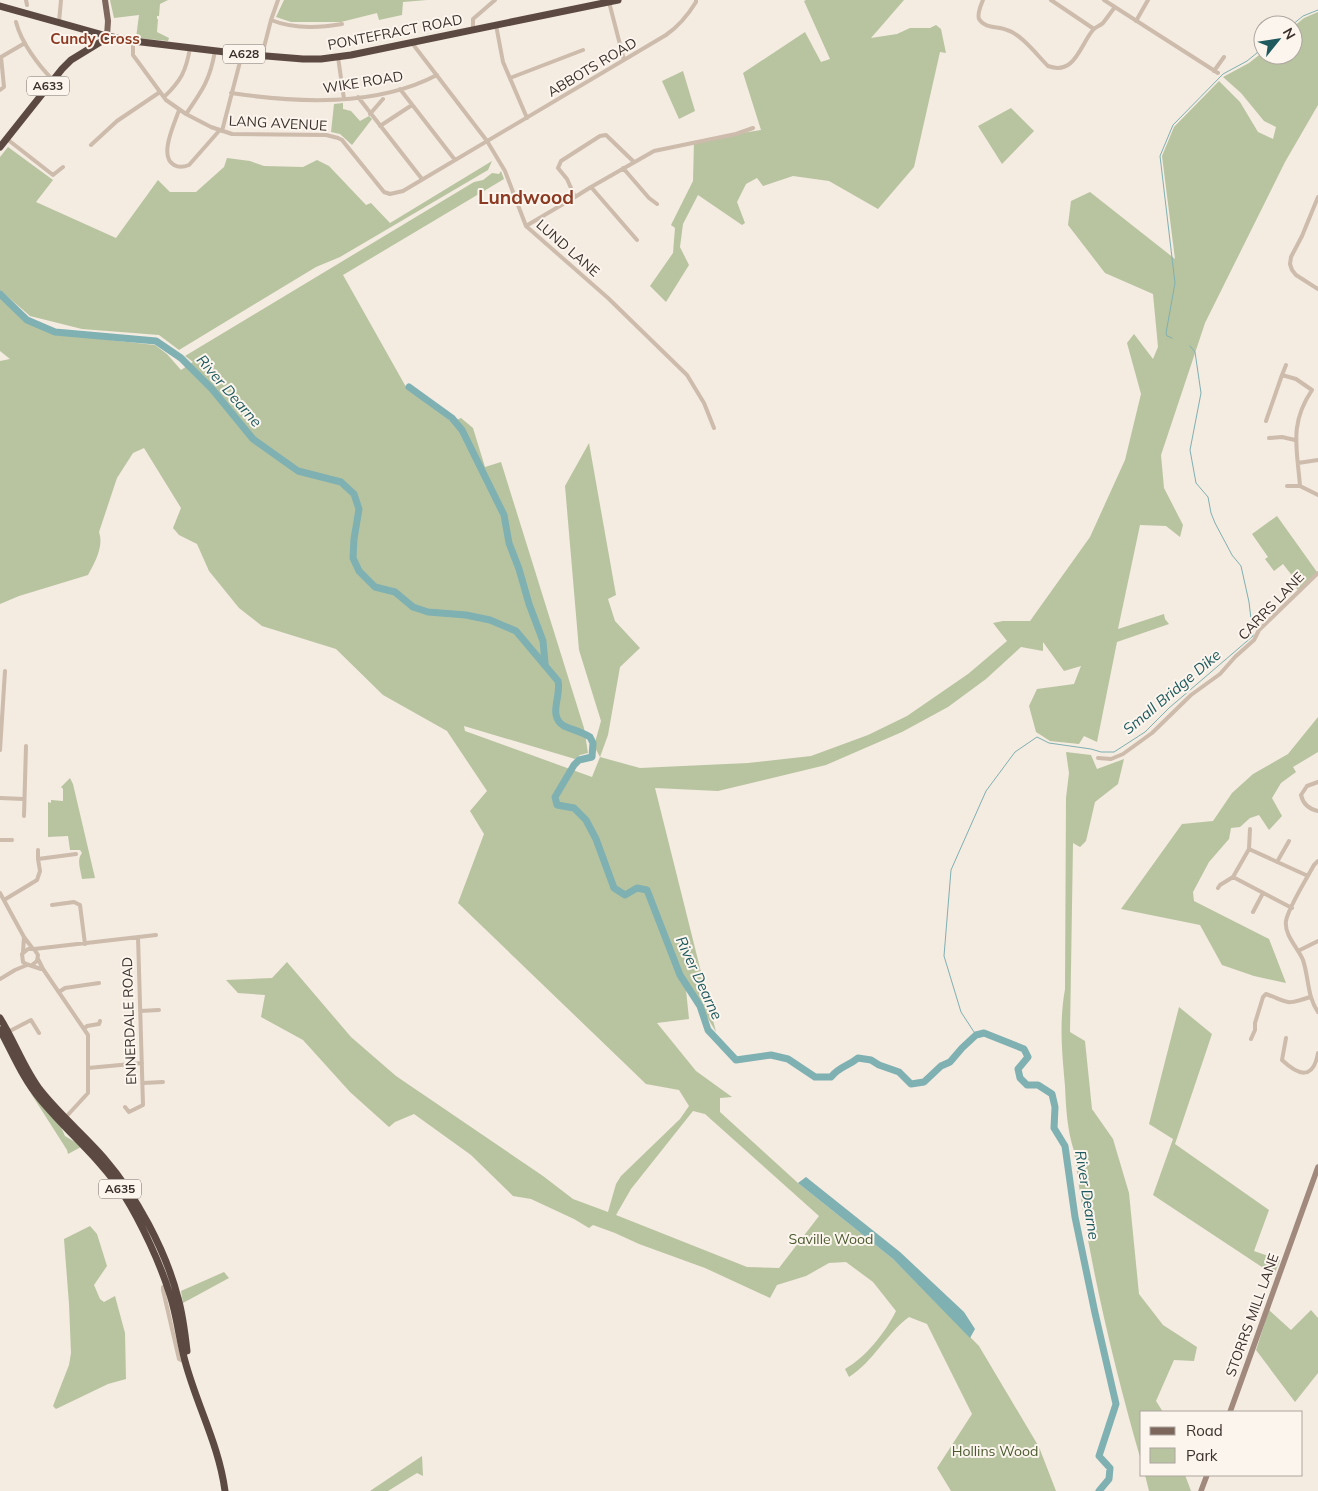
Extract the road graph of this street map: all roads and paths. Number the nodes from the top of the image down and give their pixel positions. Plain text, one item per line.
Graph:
1 (26, 0) edge
2 (60, 0) edge
3 (105, 0) edge
4 (278, 0) edge
5 (495, 0) edge
6 (618, 0) edge
7 (696, 0) edge
8 (983, 0) edge
9 (1051, 0) edge
10 (1104, 0) edge
11 (1148, 0) edge
12 (608, 1) edge
13 (27, 5) dead end
14 (0, 6) edge
15 (1115, 7) junction
16 (271, 20) junction
17 (1136, 21) junction
18 (16, 22) dead end
19 (59, 22) junction
20 (342, 24) dead end
21 (496, 25) junction
22 (1094, 29) junction
23 (473, 30) junction
24 (107, 36) junction
25 (133, 41) junction
26 (25, 43) junction
27 (412, 43) junction
28 (190, 48) junction
29 (583, 50) dead end
30 (215, 51) junction
31 (262, 56) junction
32 (0, 57) edge
33 (338, 57) junction
34 (1224, 57) dead end
35 (241, 58) dead end
36 (624, 60) junction
37 (437, 75) junction
38 (510, 78) junction
39 (11, 79) dead end
40 (4, 80) junction
41 (53, 80) junction
42 (400, 89) junction
43 (0, 90) edge
44 (160, 92) junction
45 (231, 93) junction
46 (164, 97) junction
47 (358, 97) junction
48 (344, 99) junction
49 (383, 99) dead end
50 (412, 105) junction
51 (179, 110) junction
52 (186, 114) junction
53 (370, 114) junction
54 (527, 118) junction
55 (380, 126) junction
56 (753, 128) dead end
57 (220, 131) junction
58 (7, 139) junction
59 (487, 141) junction
60 (91, 145) dead end
61 (0, 147) edge
62 (455, 160) junction
63 (634, 162) junction
64 (63, 167) dead end
65 (623, 168) junction
66 (422, 179) junction
67 (590, 187) junction
68 (575, 198) junction
69 (1318, 198) edge
70 (657, 204) dead end
71 (526, 226) junction
72 (637, 240) dead end
73 (1318, 289) edge
74 (1286, 364) dead end
75 (1282, 375) junction
76 (1266, 421) dead end
77 (714, 428) dead end
78 (1269, 438) dead end
79 (1295, 440) junction
80 (1318, 460) edge
81 (1298, 463) junction
82 (1287, 486) dead end
83 (1300, 486) junction
84 (1318, 496) edge
85 (1318, 573) edge
86 (5, 671) dead end
87 (26, 746) dead end
88 (0, 750) edge
89 (1098, 758) dead end
90 (1318, 782) edge
91 (0, 798) edge
92 (24, 799) junction
93 (1318, 811) edge
94 (24, 816) dead end
95 (1250, 829) dead end
96 (0, 840) edge
97 (12, 840) dead end
98 (1289, 841) dead end
99 (38, 850) dead end
100 (1249, 850) junction
101 (76, 854) dead end
102 (38, 859) junction
103 (1318, 861) edge
104 (1277, 862) junction
105 (1308, 876) junction
106 (1233, 877) junction
107 (1218, 888) dead end
108 (0, 892) edge
109 (1263, 892) junction
110 (4, 900) junction
111 (55, 906) dead end
112 (1292, 908) junction
113 (1253, 912) dead end
114 (156, 935) dead end
115 (138, 937) junction
116 (24, 938) junction
117 (1318, 941) edge
118 (85, 944) junction
119 (46, 948) junction
120 (33, 949) junction
121 (1298, 951) junction
122 (22, 954) junction
123 (38, 959) junction
124 (30, 965) junction
125 (42, 969) junction
126 (15, 970) junction
127 (0, 979) edge
128 (99, 983) dead end
129 (59, 992) junction
130 (1310, 997) junction
131 (159, 1010) dead end
132 (140, 1011) junction
133 (1318, 1012) edge
134 (0, 1018) edge
135 (100, 1021) dead end
136 (84, 1029) junction
137 (0, 1030) edge
138 (8, 1032) junction
139 (38, 1033) dead end
140 (1286, 1038) dead end
141 (1251, 1039) dead end
142 (13, 1050) junction
143 (1318, 1053) edge
144 (142, 1063) junction
145 (88, 1068) junction
146 (163, 1082) dead end
147 (143, 1083) junction
148 (125, 1106) dead end
149 (61, 1116) junction
150 (1318, 1166) edge
151 (127, 1194) junction
152 (168, 1267) junction
153 (167, 1285) junction
154 (190, 1376) junction
155 (1230, 1411) edge
156 (1207, 1476) edge
157 (225, 1491) edge
158 (1201, 1491) edge

1 - 13 street
2 - 19 street
3 - 24 main road
4 - 16 street
5 - 23 street
6 - 12 highway, PONTEFRACT ROAD / A628
7 - 36 street, ABBOTS ROAD
8 - 22 street
9 - 22 street
10 - 15 street
11 - 17 street
12 - 21 highway, PONTEFRACT ROAD / A628
12 - 36 street
14 - 19 highway, PONTEFRACT ROAD / A628
15 - 17 street
15 - 22 street
16 - 20 street
16 - 31 street
17 - 34 street
18 - 26 street
19 - 24 highway, PONTEFRACT ROAD / A628
21 - 23 highway, PONTEFRACT ROAD / A628
21 - 38 street
23 - 27 highway, PONTEFRACT ROAD / A628
24 - 25 highway, PONTEFRACT ROAD / A628
24 - 41 highway, A633
25 - 28 highway, PONTEFRACT ROAD / A628
25 - 44 street, LANG AVENUE
26 - 32 street
26 - 41 street
27 - 33 highway, PONTEFRACT ROAD / A628
27 - 37 street, LUND LANE
28 - 30 highway, PONTEFRACT ROAD / A628
28 - 46 street
29 - 38 street
30 - 31 highway, PONTEFRACT ROAD / A628
30 - 52 street
31 - 33 highway, PONTEFRACT ROAD / A628
32 - 40 street
33 - 48 street
35 - 45 street
36 - 54 street, ABBOTS ROAD
37 - 42 street, WIKE ROAD
37 - 59 street, LUND LANE
38 - 54 street
39 - 40 street
40 - 43 street
41 - 58 highway, A633
42 - 47 street, WIKE ROAD
42 - 50 street
44 - 46 street, LANG AVENUE
44 - 60 street
45 - 48 street, WIKE ROAD
45 - 57 street
46 - 51 street, LANG AVENUE
47 - 48 street, WIKE ROAD
47 - 53 street
49 - 53 street
50 - 55 street
50 - 62 street
51 - 52 street, LANG AVENUE
51 - 57 street
52 - 57 street, LANG AVENUE
53 - 55 street
54 - 59 street, ABBOTS ROAD
55 - 66 street
56 - 63 street
57 - 66 street, LANG AVENUE
58 - 61 highway, A633
58 - 64 street
59 - 62 street, LANG AVENUE
59 - 71 street, LUND LANE
62 - 66 street, LANG AVENUE
63 - 65 street
63 - 68 street
65 - 67 street
65 - 70 street
67 - 68 street
67 - 72 street
68 - 71 street
69 - 73 street
71 - 77 street, LUND LANE
74 - 75 street
75 - 76 street
75 - 79 street
78 - 79 street
79 - 81 street
80 - 81 street
81 - 83 street
82 - 83 street
83 - 84 street
85 - 89 street, CARRS LANE
86 - 88 street
87 - 92 street
90 - 93 street
91 - 92 street
92 - 94 street
95 - 100 street
96 - 97 street
98 - 104 street
99 - 102 street
100 - 104 street
100 - 106 street
101 - 102 street
102 - 110 street
103 - 105 street
104 - 105 street
105 - 112 street
106 - 107 street
106 - 109 street
108 - 110 street
109 - 112 street
109 - 113 street
110 - 116 street
111 - 118 street
112 - 121 street
114 - 115 street
115 - 118 street
115 - 132 street, ENNERDALE ROAD
116 - 120 street
116 - 122 street
117 - 121 street
118 - 119 street
119 - 120 street
119 - 123 street
120 - 122 street
120 - 123 street
121 - 130 street
122 - 124 street
122 - 126 street
123 - 124 street
123 - 125 street
124 - 125 street
124 - 126 street
125 - 129 street
126 - 127 street
128 - 129 street
129 - 136 street
130 - 133 street
130 - 141 street
131 - 132 street
132 - 144 street, ENNERDALE ROAD
134 - 138 highway, A635
135 - 136 street
136 - 145 street
137 - 142 highway, A635
138 - 139 street
138 - 142 highway, A635
140 - 143 street
142 - 149 highway, A635
144 - 145 street
144 - 147 street, ENNERDALE ROAD
145 - 149 street
146 - 147 street
147 - 148 street, ENNERDALE ROAD
149 - 151 highway, A635
150 - 155 street, STORRS MILL LANE
151 - 152 highway, A635
151 - 153 highway, A635
152 - 153 highway
152 - 154 highway, A635
153 - 154 highway, A635
154 - 157 highway, A635
156 - 158 street

